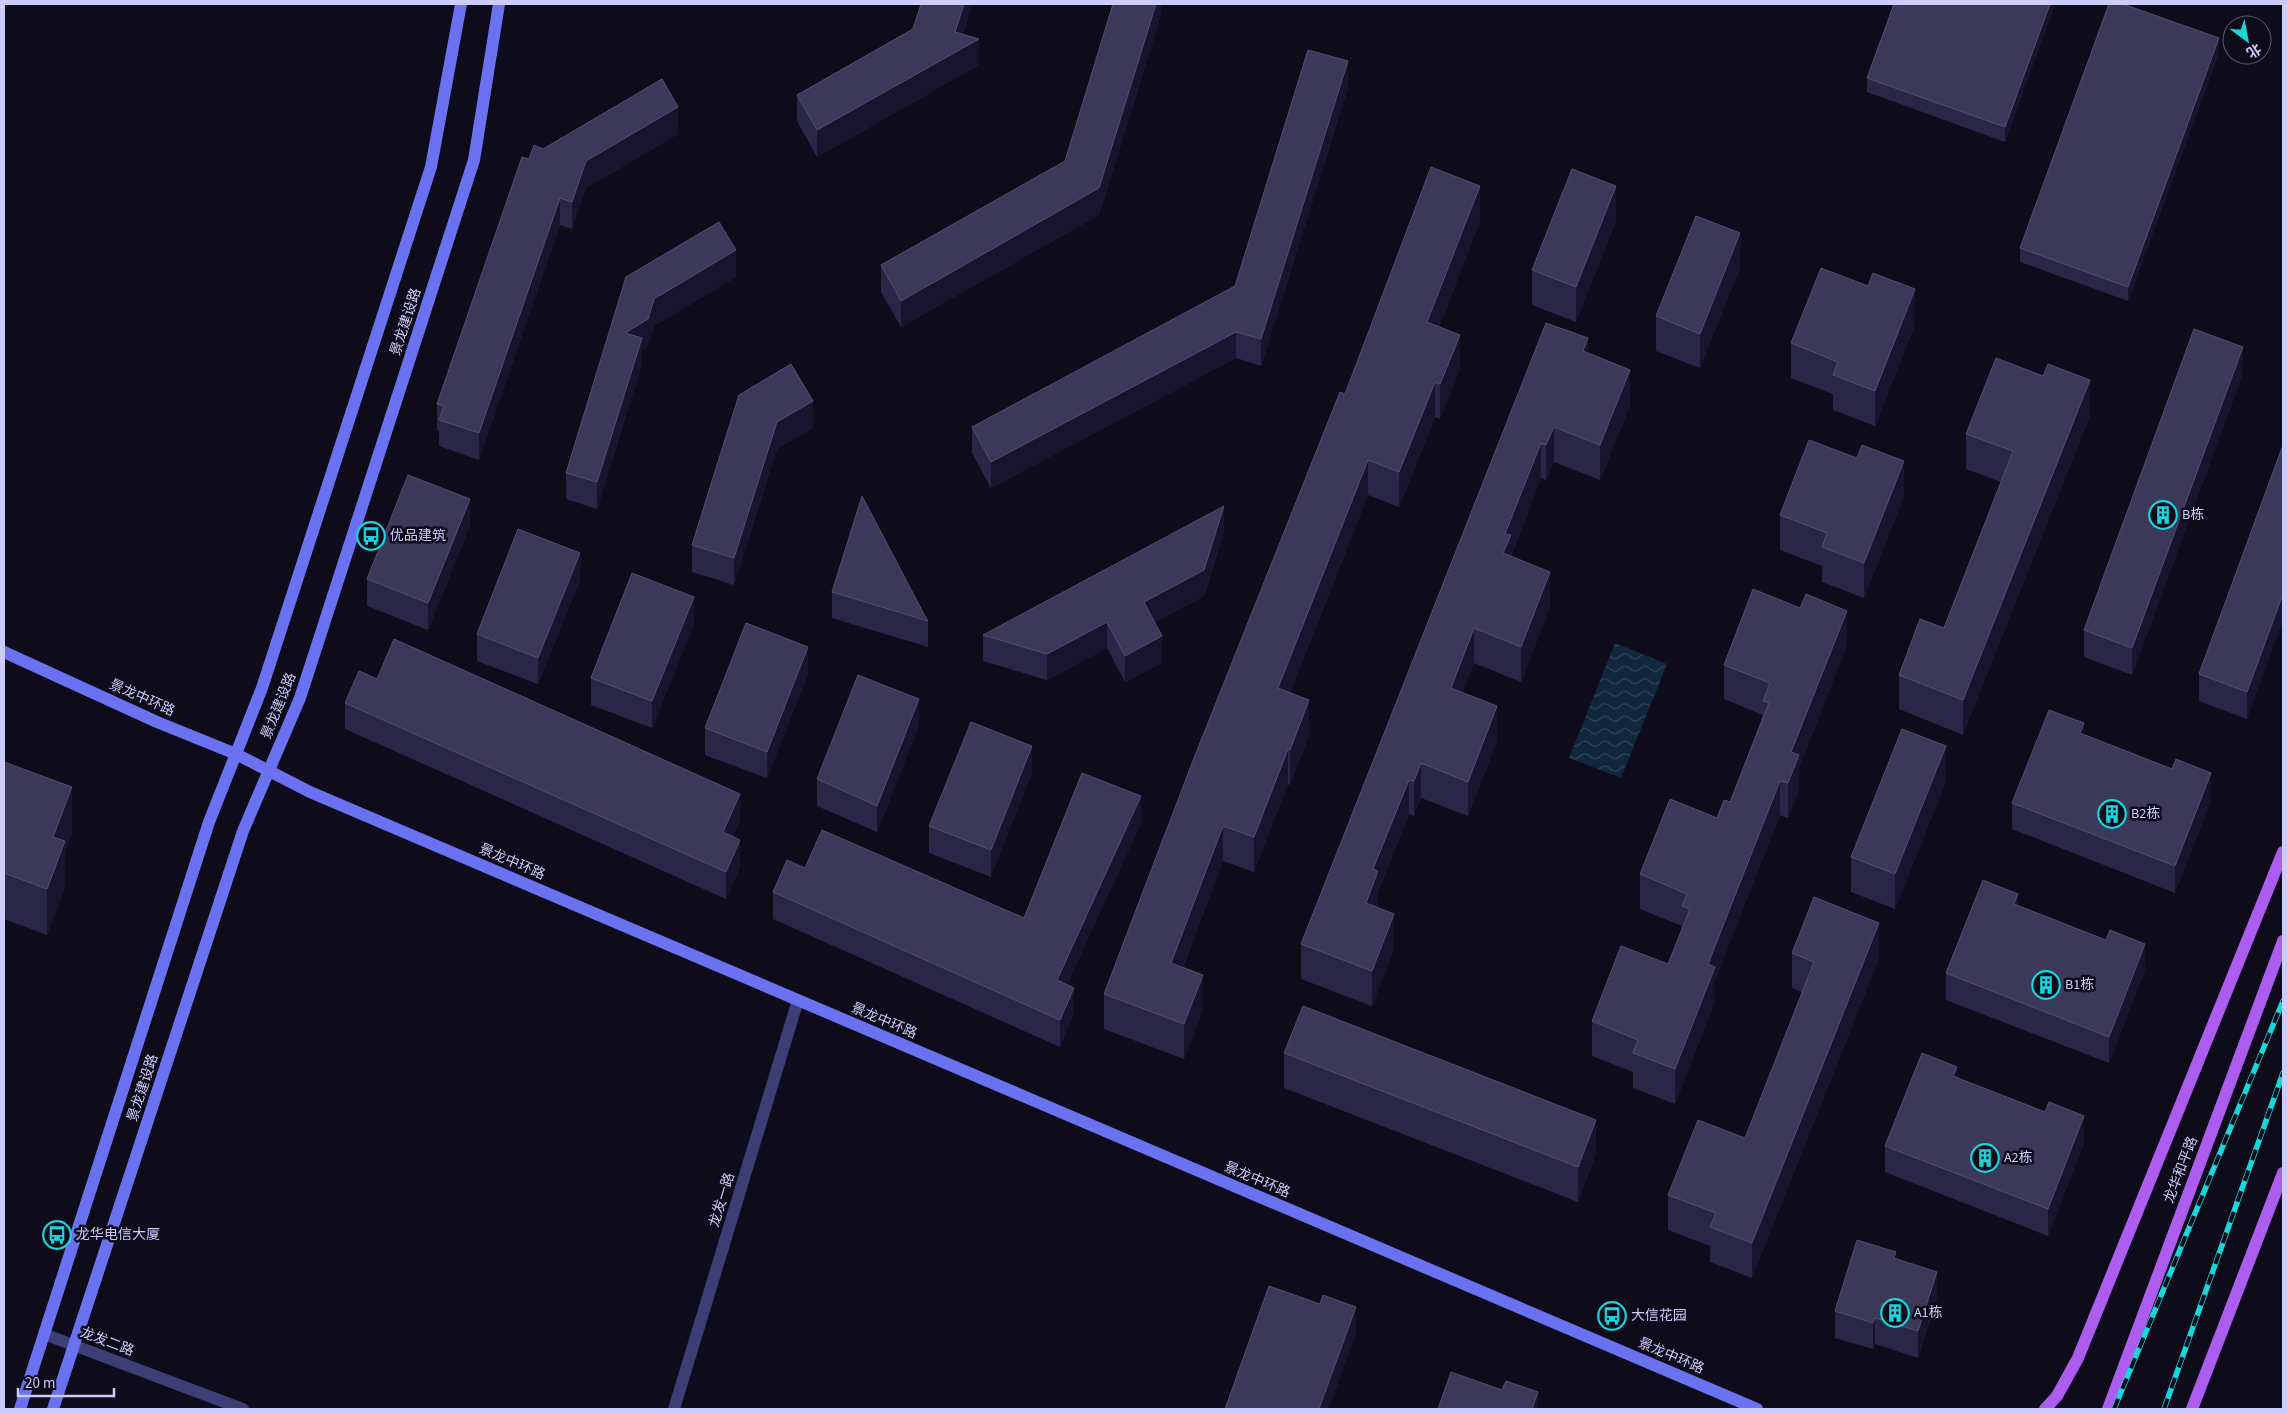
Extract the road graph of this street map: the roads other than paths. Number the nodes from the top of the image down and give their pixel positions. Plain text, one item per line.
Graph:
1 (461, 4) edge
2 (499, 4) edge
3 (4, 652) edge
4 (236, 754) junction
5 (268, 771) junction
6 (2283, 852) edge
7 (2283, 941) edge
8 (798, 1000) junction
9 (2283, 1173) edge
10 (44, 1334) junction
11 (74, 1346) junction
12 (20, 1409) edge
13 (53, 1409) edge
14 (243, 1409) edge
15 (674, 1409) edge
16 (1757, 1409) edge
17 (2045, 1409) edge
18 (2108, 1409) edge
19 (2192, 1409) edge

1 - 4 main road, 景龙建设路
2 - 5 main road, 景龙建设路
3 - 4 main road, 景龙中环路
4 - 5 main road, 景龙中环路
4 - 10 main road, 景龙建设路
5 - 8 main road, 景龙中环路
5 - 11 main road, 景龙建设路
6 - 17 main road
7 - 18 main road, 龙华和平路
8 - 15 street, 龙发一路
8 - 16 main road, 景龙中环路
9 - 19 main road
10 - 11 street, 龙发二路
10 - 12 main road, 景龙建设路
11 - 13 main road, 景龙建设路
11 - 14 street, 龙发二路

